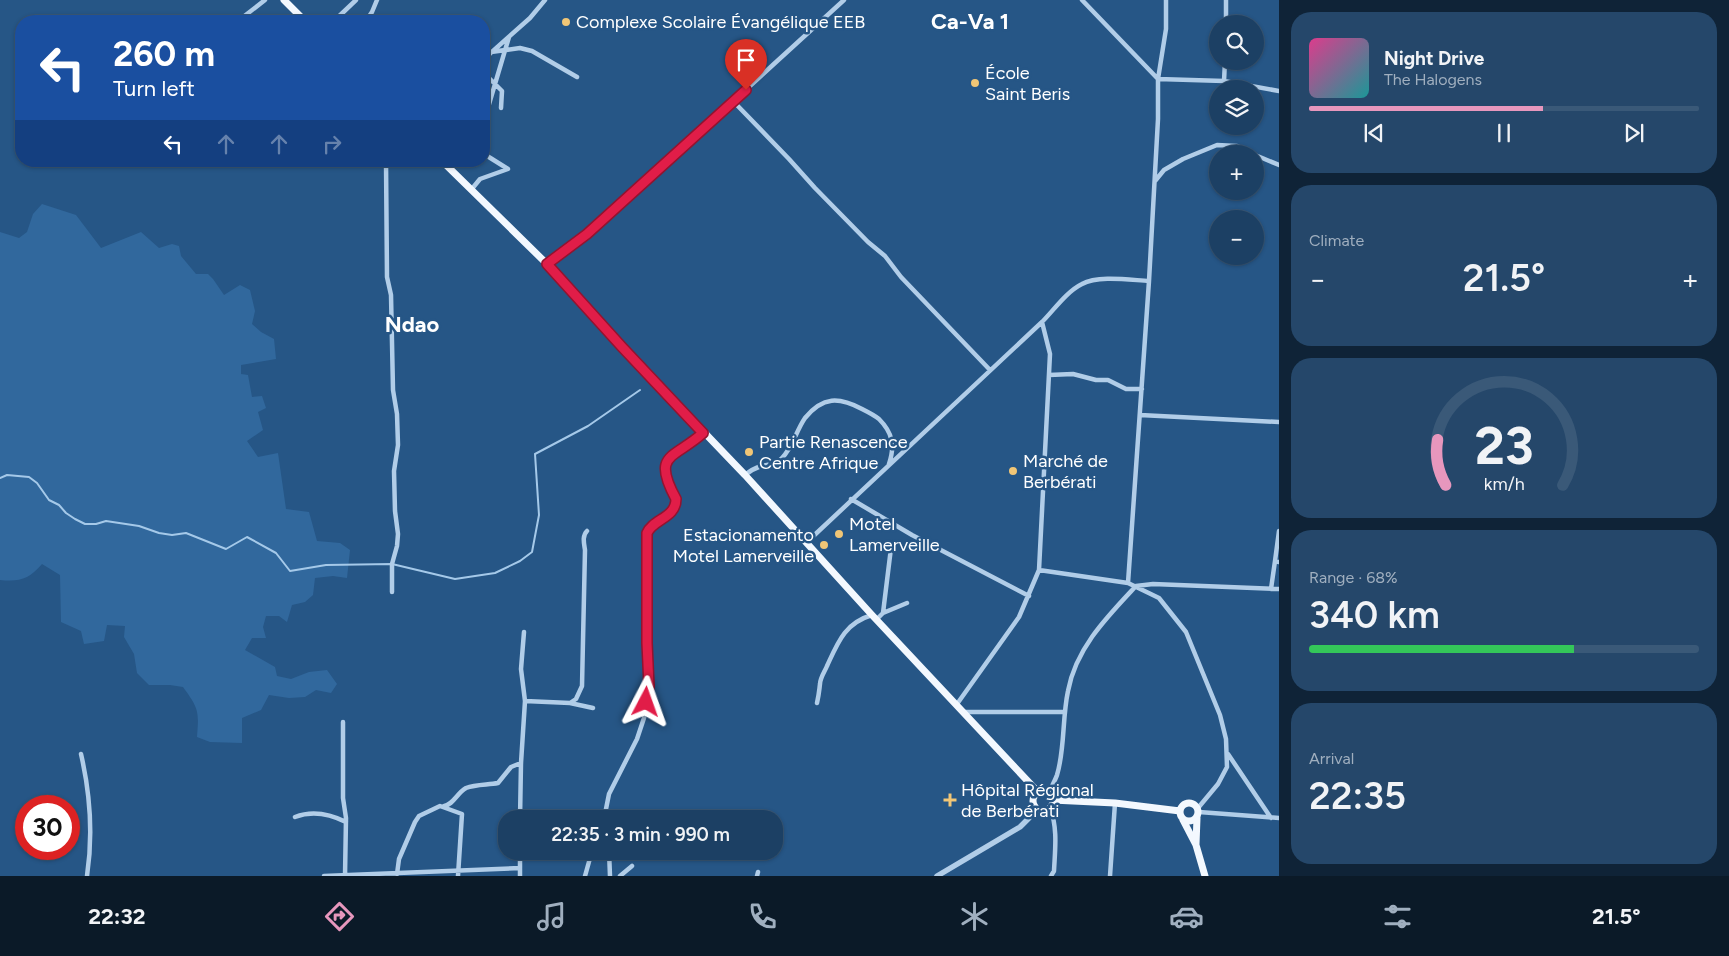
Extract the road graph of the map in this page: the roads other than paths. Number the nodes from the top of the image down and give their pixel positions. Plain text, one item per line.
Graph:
1 (265, 0) edge
2 (284, 0) edge
3 (356, 0) edge
4 (377, 0) edge
5 (546, 0) edge
6 (844, 0) edge
7 (1082, 0) edge
8 (1166, 0) edge
9 (1226, 0) edge
10 (246, 15) edge
11 (299, 15) edge
12 (340, 15) edge
13 (370, 15) edge
14 (1226, 15) edge
15 (509, 37) junction
16 (504, 49) junction
17 (491, 52) joint
18 (577, 77) dead end
19 (490, 78) edge
20 (1158, 79) junction
21 (1209, 81) edge
22 (496, 84) junction
23 (1264, 89) edge
24 (1279, 91) edge
25 (733, 101) junction
26 (490, 103) edge
27 (501, 108) dead end
28 (1209, 148) edge
29 (490, 158) edge
30 (1264, 158) edge
31 (1279, 165) edge
32 (386, 167) edge
33 (448, 167) edge
34 (1154, 182) junction
35 (471, 190) junction
36 (547, 264) junction
37 (1149, 281) junction
38 (1042, 322) junction
39 (990, 370) junction
40 (1049, 375) junction
41 (1142, 389) junction
42 (1140, 415) junction
43 (1279, 422) edge
44 (703, 433) junction
45 (888, 467) junction
46 (745, 475) junction
47 (851, 499) junction
48 (588, 531) dead end
49 (1279, 531) edge
50 (807, 542) junction
51 (891, 548) dead end
52 (1277, 561) edge
53 (1039, 570) junction
54 (1128, 583) junction
55 (1136, 586) junction
56 (1271, 589) junction
57 (1279, 589) edge
58 (392, 592) dead end
59 (1029, 596) junction
60 (907, 603) dead end
61 (883, 612) junction
62 (874, 617) junction
63 (524, 632) dead end
64 (525, 701) junction
65 (570, 702) junction
66 (817, 703) dead end
67 (956, 704) junction
68 (593, 708) dead end
69 (964, 712) junction
70 (1065, 712) junction
71 (343, 722) dead end
72 (81, 754) dead end
73 (1228, 754) junction
74 (521, 763) junction
75 (1038, 792) junction
76 (1051, 796) junction
77 (1115, 803) junction
78 (440, 806) junction
79 (1036, 808) junction
80 (1050, 808) junction
81 (520, 810) edge
82 (606, 810) edge
83 (1180, 811) junction
84 (1198, 813) junction
85 (295, 817) dead end
86 (1270, 818) junction
87 (1279, 818) edge
88 (1183, 820) junction
89 (346, 822) junction
90 (1196, 844) junction
91 (520, 860) edge
92 (589, 860) edge
93 (609, 860) edge
94 (632, 866) dead end
95 (520, 868) junction
96 (458, 873) edge
97 (400, 874) edge
98 (88, 876) edge
99 (324, 876) edge
100 (345, 876) edge
101 (520, 876) edge
102 (585, 876) edge
103 (610, 876) edge
104 (620, 876) edge
105 (937, 876) edge
106 (1051, 876) edge
107 (1110, 876) edge
108 (1205, 876) edge

1 - 10 street
2 - 11 main road
3 - 12 street
4 - 13 street
5 - 15 street
6 - 25 street
7 - 20 street
8 - 20 street
9 - 14 street
15 - 16 street
15 - 17 street
16 - 17 street
16 - 18 street
16 - 22 street
19 - 22 street
20 - 21 street
20 - 34 street
22 - 26 street
22 - 27 street
23 - 24 street
25 - 36 street
25 - 39 street
28 - 34 street
29 - 35 street
30 - 31 street
32 - 58 street
33 - 35 main road
34 - 37 street
35 - 36 main road
36 - 44 main road
37 - 38 street
37 - 41 street
38 - 39 street
38 - 40 street
39 - 45 street
40 - 41 street
40 - 53 street
41 - 42 street
42 - 43 street
42 - 54 street
44 - 46 main road
44 - 82 street
45 - 46 street
45 - 47 street
46 - 50 main road
47 - 50 street
47 - 59 street
48 - 65 street
49 - 52 street
50 - 62 main road
51 - 61 street
52 - 56 street
53 - 54 street
53 - 59 street
54 - 55 street
55 - 56 street
55 - 70 street
55 - 73 street
56 - 57 street
59 - 67 street
60 - 61 street
61 - 62 street
62 - 66 street
62 - 67 main road
63 - 64 street
64 - 65 street
64 - 74 street
65 - 68 street
67 - 69 main road
69 - 70 street
69 - 75 main road
70 - 76 street
71 - 89 street
72 - 98 street
73 - 84 street
73 - 86 street
74 - 78 street
74 - 81 street
75 - 76 main road
75 - 79 main road
76 - 77 main road
76 - 80 main road
77 - 83 main road
77 - 107 street
78 - 96 street
78 - 97 street
79 - 80 main road
79 - 105 street
80 - 106 street
83 - 84 main road
83 - 88 main road
84 - 86 street
84 - 88 main road
84 - 90 main road
85 - 89 street
86 - 87 street
88 - 90 main road
89 - 100 street
90 - 108 main road
91 - 95 street
92 - 102 street
93 - 103 street
94 - 104 street
95 - 96 street
95 - 101 street
96 - 97 street
97 - 100 street
99 - 100 street

